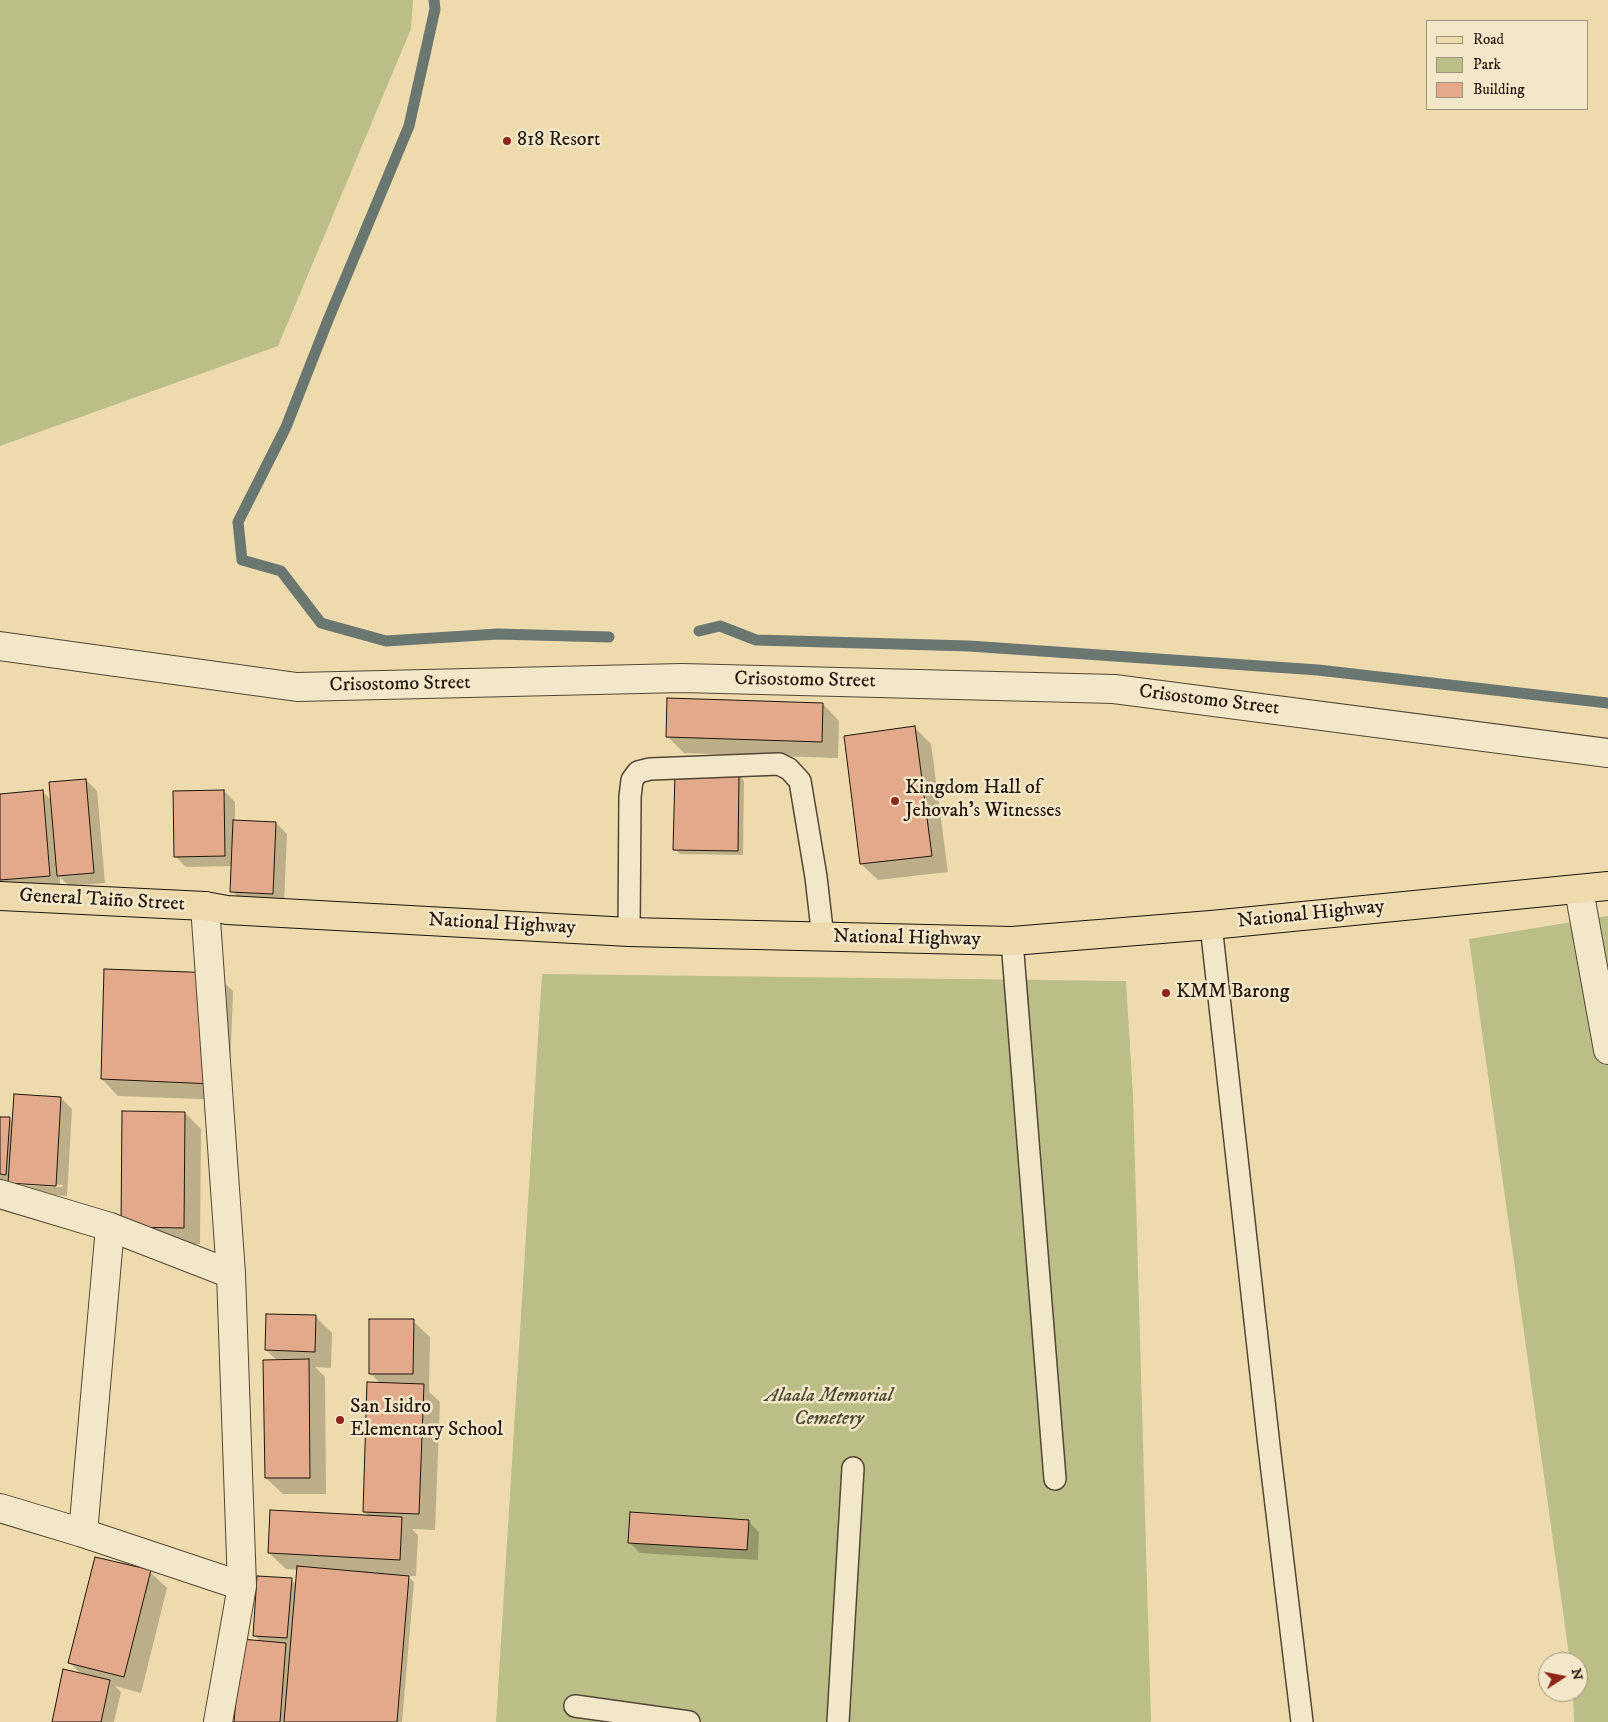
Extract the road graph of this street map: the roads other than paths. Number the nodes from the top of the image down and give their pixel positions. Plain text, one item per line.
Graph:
1 (0, 646) edge
2 (1608, 753) edge
3 (1608, 886) edge
4 (1579, 890) junction
5 (0, 896) edge
6 (205, 906) junction
7 (1211, 925) junction
8 (629, 932) junction
9 (823, 938) junction
10 (1012, 941) junction
11 (1608, 1050) edge
12 (0, 1194) edge
13 (110, 1227) junction
14 (231, 1274) junction
15 (854, 1468) dead end
16 (1055, 1479) dead end
17 (0, 1508) edge
18 (83, 1533) junction
19 (242, 1586) junction
20 (575, 1706) dead end
21 (218, 1722) edge
22 (690, 1722) edge
23 (838, 1722) edge
24 (1302, 1722) edge

1 - 2 street, Crisostomo Street
3 - 4 main road, National Highway
4 - 7 main road, National Highway
4 - 11 street
5 - 6 main road, General Taiño Street
6 - 8 main road, National Highway
6 - 14 street
7 - 10 main road, National Highway
7 - 24 lane
8 - 9 main road, National Highway
8 - 9 lane
9 - 10 main road, National Highway
10 - 16 lane
12 - 13 street
13 - 14 street
13 - 18 street
14 - 19 street
15 - 23 lane
17 - 18 street
18 - 19 street
19 - 21 street
20 - 22 lane

